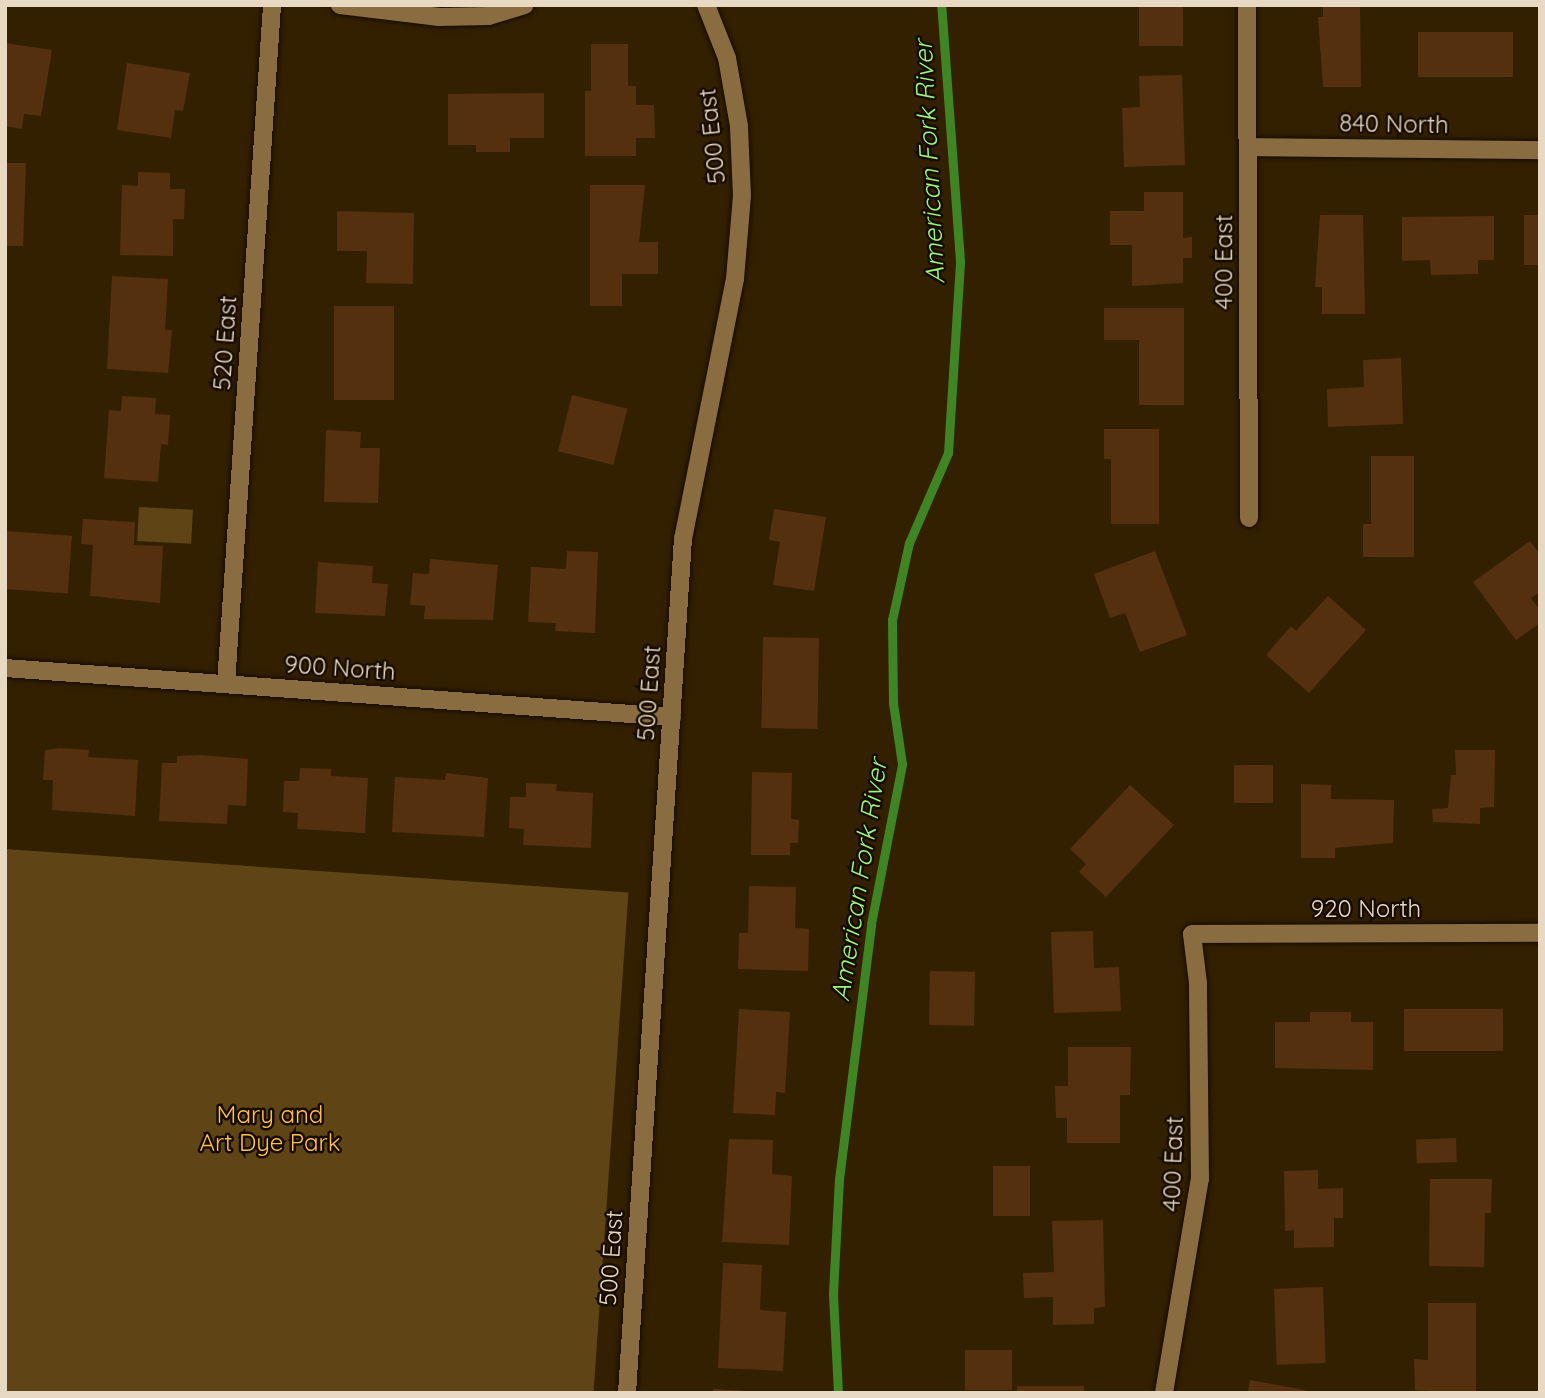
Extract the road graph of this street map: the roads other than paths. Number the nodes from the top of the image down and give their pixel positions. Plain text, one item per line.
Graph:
1 (272, 5) edge
2 (340, 5) edge
3 (524, 5) edge
4 (706, 5) edge
5 (1247, 5) edge
6 (1248, 147) junction
7 (1540, 150) edge
8 (1249, 518) dead end
9 (5, 668) edge
10 (226, 684) junction
11 (672, 717) junction
12 (1540, 933) edge
13 (1192, 934) joint
14 (626, 1393) edge
15 (1164, 1393) edge

1 - 10 street, 520 East
2 - 3 street
4 - 11 street, 500 East
5 - 6 street, 400 East
6 - 7 street, 840 North
6 - 8 street, 400 East
9 - 10 street, 900 North
10 - 11 street, 900 North
11 - 14 street, 500 East
12 - 13 street, 920 North
13 - 15 street, 400 East

